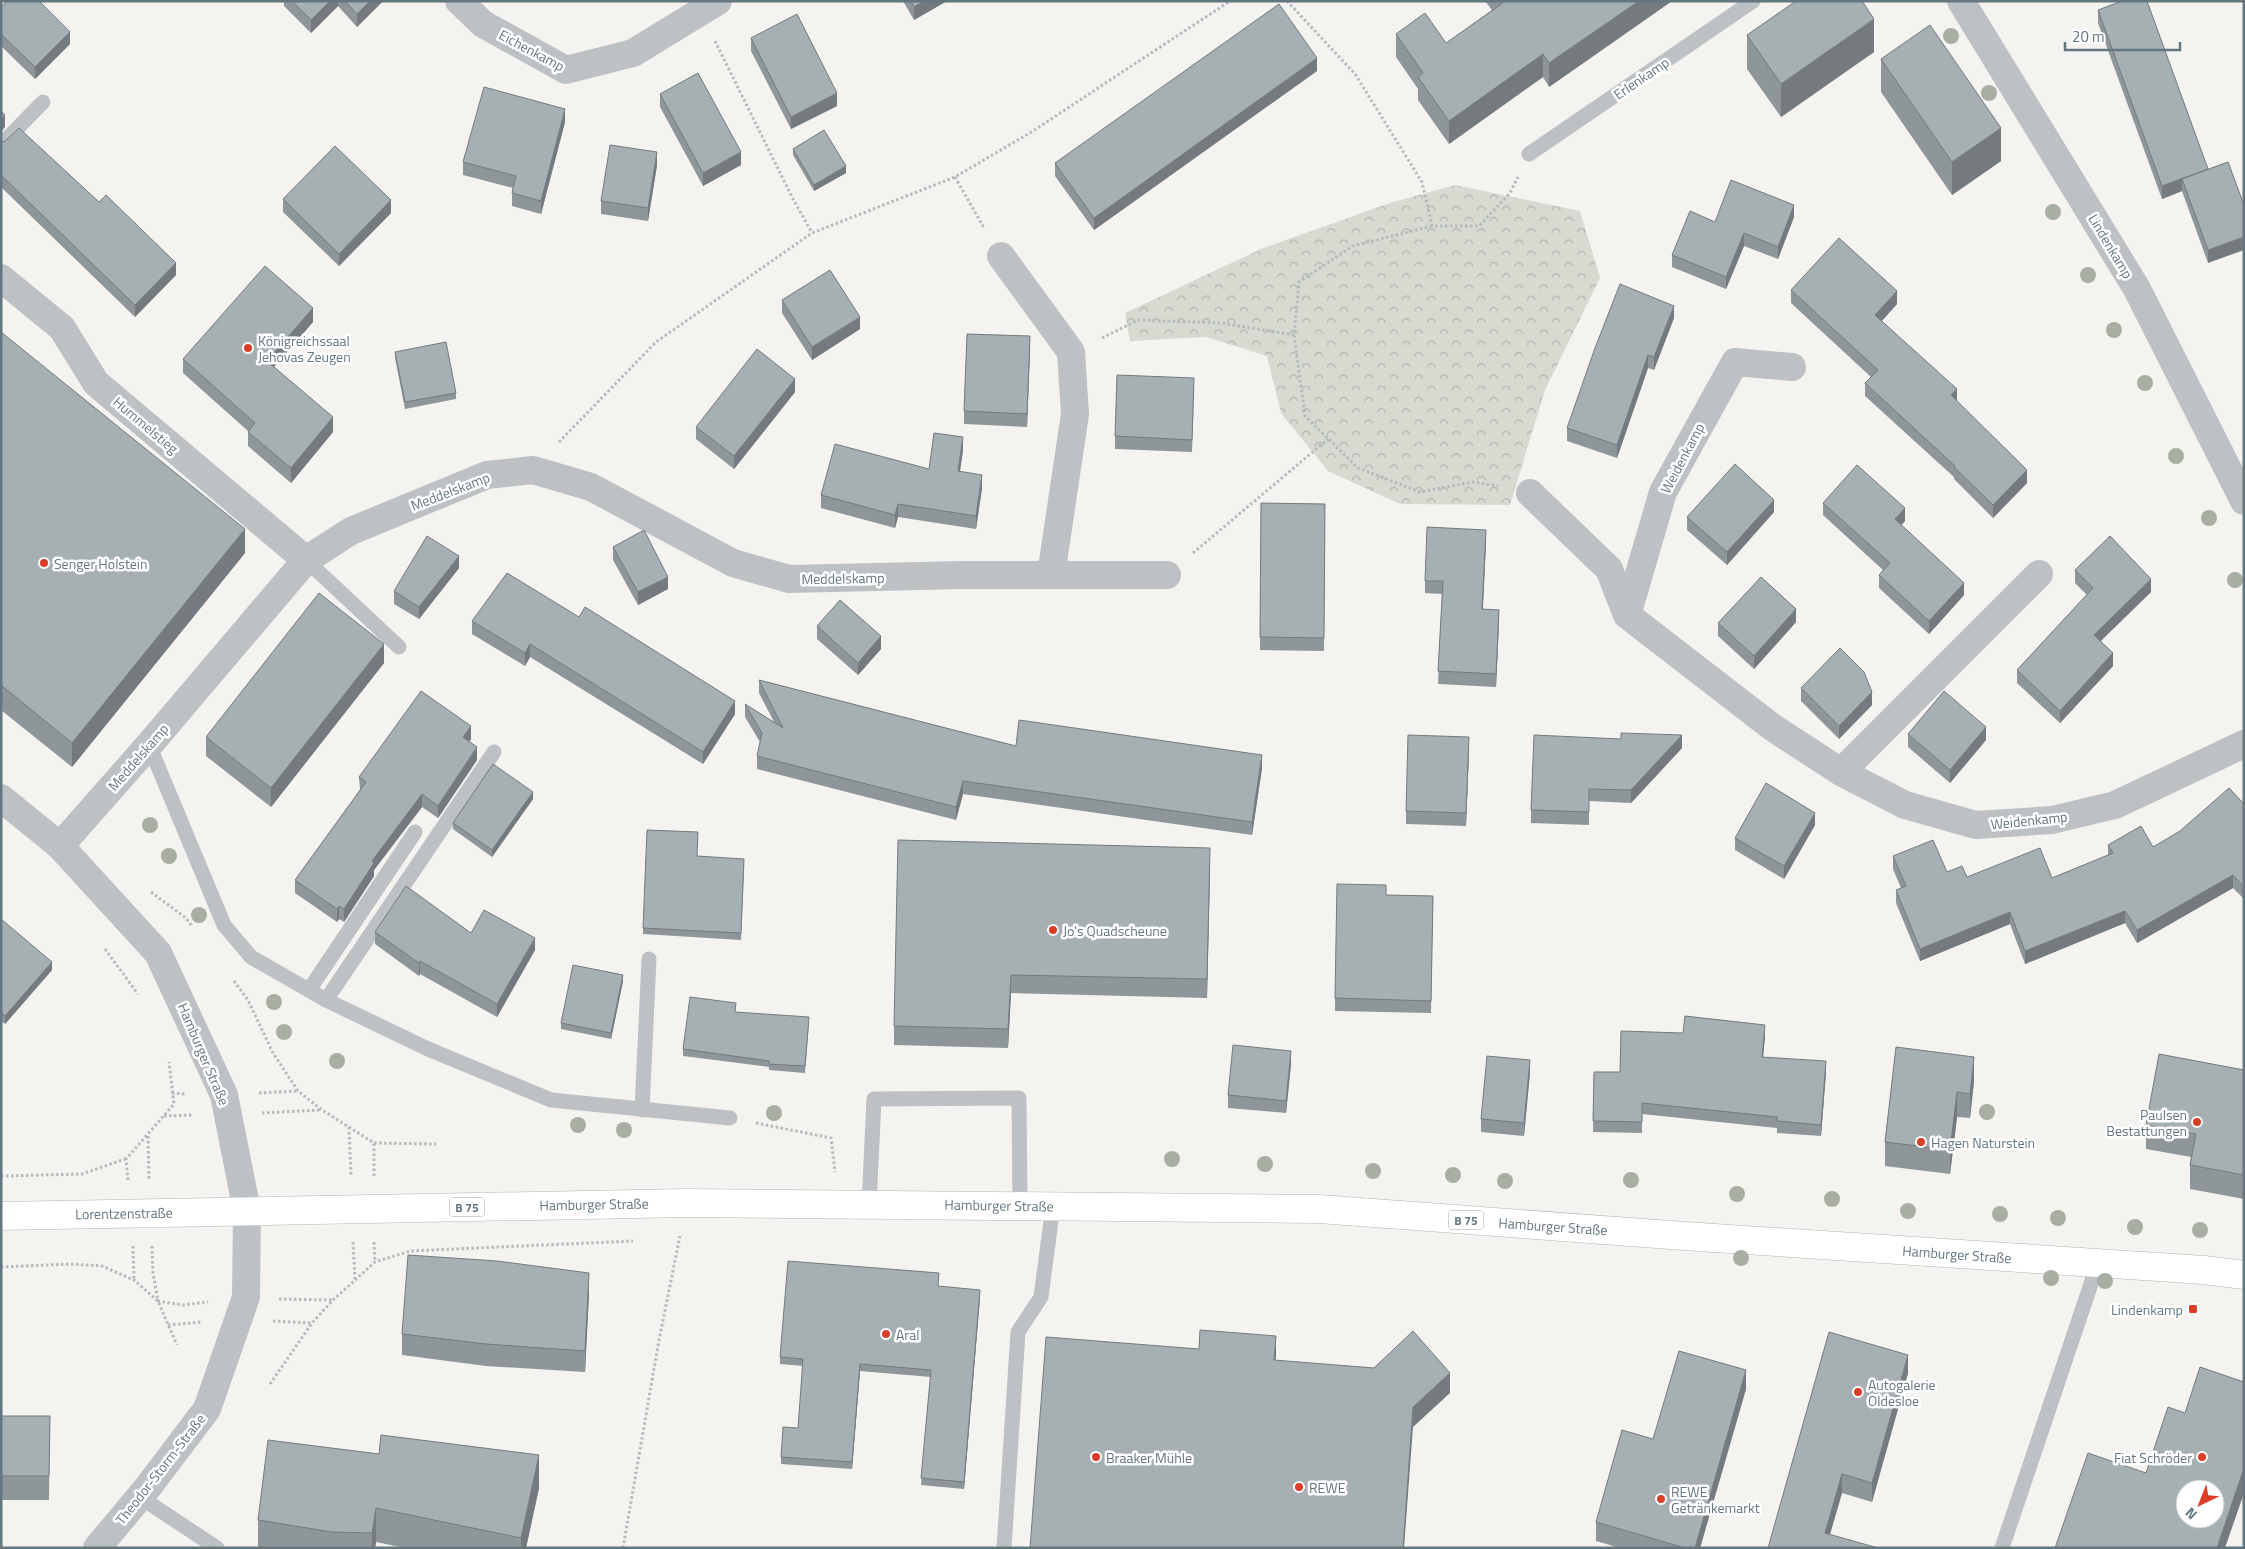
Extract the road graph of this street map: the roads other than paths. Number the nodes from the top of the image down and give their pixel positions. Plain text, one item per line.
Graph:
1 (459, 1) edge
2 (1753, 1) edge
3 (1961, 1) edge
4 (709, 6) edge
5 (43, 102) dead end
6 (1, 145) edge
7 (1529, 154) road end
8 (1001, 256) road end
9 (1, 278) edge
10 (1792, 367) dead end
11 (1530, 492) road end
12 (2244, 502) edge
13 (306, 560) junction
14 (1051, 574) junction
15 (2039, 574) dead end
16 (1167, 575) road end
17 (1627, 615) junction
18 (399, 647) dead end
19 (2244, 744) edge
20 (149, 745) junction
21 (494, 752) dead end
22 (1841, 772) junction
23 (1, 798) edge
24 (415, 832) dead end
25 (60, 846) junction
26 (649, 959) dead end
27 (309, 990) junction
28 (326, 1000) junction
29 (642, 1110) junction
30 (730, 1118) road end
31 (869, 1204) junction
32 (1020, 1206) junction
33 (1054, 1206) junction
34 (247, 1211) junction
35 (1, 1216) edge
36 (2098, 1263) junction
37 (2244, 1275) edge
38 (140, 1497) junction
39 (97, 1548) edge
40 (217, 1548) edge
41 (1004, 1548) edge
42 (2002, 1548) edge

1 - 4 street, Eichenkamp
2 - 7 lane, Erlenkamp
3 - 12 street, Lindenkamp
5 - 6 lane
8 - 14 street
9 - 13 street, Hummelstieg
10 - 17 street, Weidenkamp
11 - 17 street
13 - 14 street, Meddelskamp
13 - 18 lane
13 - 20 street, Meddelskamp
14 - 16 street, Meddelskamp
15 - 22 street
17 - 22 street, Weidenkamp
19 - 22 street, Weidenkamp
20 - 25 street, Meddelskamp
20 - 27 lane
21 - 28 lane
23 - 25 street, Hamburger Straße
24 - 27 lane
25 - 34 street, Hamburger Straße
26 - 29 lane
27 - 28 lane
28 - 29 lane
29 - 30 lane
31 - 32 main road, Hamburger Straße / B 75
31 - 32 lane
31 - 34 main road, Hamburger Straße / B 75
32 - 33 main road, Hamburger Straße / B 75
33 - 36 main road, Hamburger Straße / B 75
33 - 41 lane
34 - 35 main road, Lorentzenstraße / B 75
34 - 38 street, Theodor-Storm-Straße
36 - 37 main road, Hamburger Straße / B 75
36 - 42 lane
38 - 39 street, Theodor-Storm-Straße
38 - 40 lane

